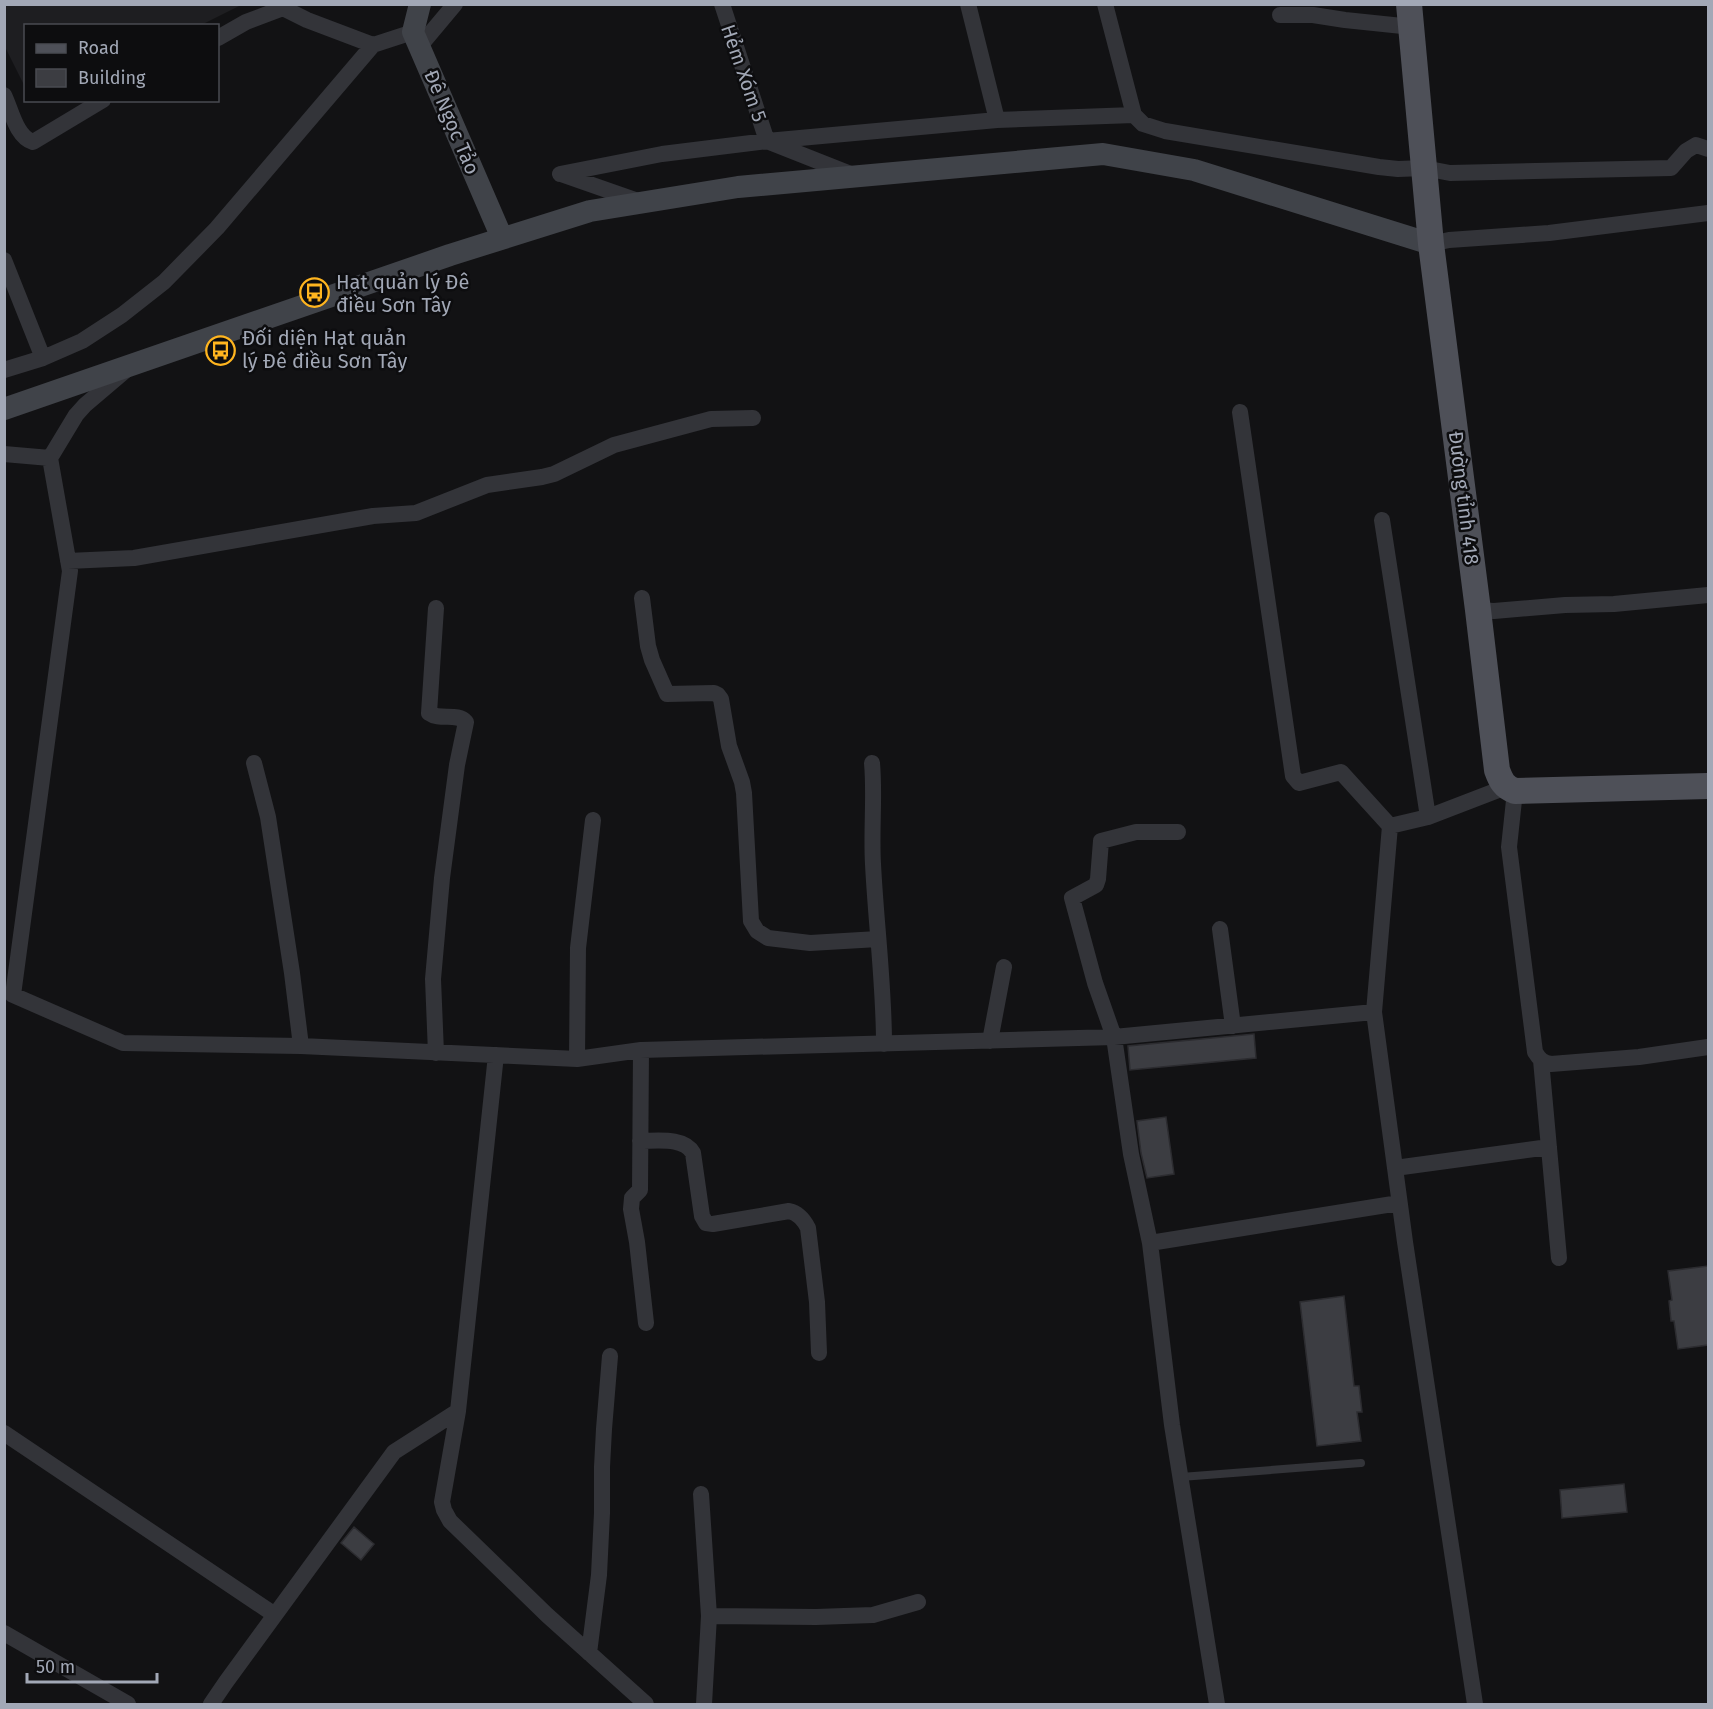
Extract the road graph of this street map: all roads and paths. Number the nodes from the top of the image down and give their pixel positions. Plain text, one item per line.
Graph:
1 (420, 4) edge
2 (455, 4) edge
3 (722, 4) edge
4 (968, 4) edge
5 (1105, 4) edge
6 (281, 6) edge
7 (1280, 15) dead end
8 (1411, 16) edge
9 (219, 37) edge
10 (416, 39) junction
11 (373, 45) junction
12 (4, 95) edge
13 (100, 102) edge
14 (1134, 115) junction
15 (998, 120) junction
16 (767, 141) junction
17 (1708, 149) edge
18 (1424, 168) junction
19 (856, 177) junction
20 (642, 202) junction
21 (1708, 213) edge
22 (502, 238) junction
23 (1431, 244) junction
24 (4, 260) edge
25 (43, 358) junction
26 (135, 363) junction
27 (4, 370) edge
28 (4, 409) edge
29 (1240, 412) dead end
30 (753, 418) dead end
31 (4, 454) edge
32 (50, 458) junction
33 (1382, 520) dead end
34 (68, 561) junction
35 (1708, 595) edge
36 (642, 598) dead end
37 (436, 608) dead end
38 (1478, 610) junction
39 (254, 763) dead end
40 (872, 763) dead end
41 (1708, 786) edge
42 (1510, 789) junction
43 (1428, 817) junction
44 (592, 820) dead end
45 (1390, 826) junction
46 (1178, 832) dead end
47 (1220, 928) dead end
48 (878, 939) junction
49 (1004, 967) dead end
50 (1374, 1012) junction
51 (1233, 1026) junction
52 (1114, 1037) junction
53 (990, 1041) junction
54 (885, 1044) junction
55 (301, 1046) junction
56 (1708, 1047) edge
57 (641, 1050) junction
58 (436, 1053) junction
59 (496, 1055) junction
60 (577, 1059) junction
61 (1541, 1060) junction
62 (640, 1141) junction
63 (1549, 1147) junction
64 (1395, 1168) junction
65 (1400, 1203) junction
66 (1150, 1243) junction
67 (1559, 1258) dead end
68 (646, 1323) dead end
69 (819, 1353) dead end
70 (610, 1356) dead end
71 (458, 1411) junction
72 (4, 1433) edge
73 (1361, 1463) dead end
74 (1181, 1477) junction
75 (701, 1494) dead end
76 (918, 1602) dead end
77 (275, 1616) junction
78 (709, 1616) junction
79 (4, 1633) edge
80 (589, 1653) junction
81 (128, 1704) edge
82 (211, 1704) edge
83 (646, 1704) edge
84 (704, 1704) edge
85 (1217, 1704) edge
86 (1475, 1704) edge

1 - 10 main road
2 - 10 street
3 - 16 street, Hẻm Xóm 5
4 - 15 street
5 - 14 street
6 - 9 street
6 - 11 street
7 - 8 street
8 - 18 main road, Đường tỉnh 418
10 - 11 street
10 - 22 main road, Đê Ngọc Tảo
11 - 25 street
12 - 13 street
14 - 15 street
14 - 18 street
15 - 16 street
16 - 19 street
16 - 20 street
17 - 18 street
18 - 23 main road, Đường tỉnh 418
19 - 20 main road
19 - 23 main road
20 - 22 main road
21 - 23 street
22 - 26 main road
23 - 38 main road, Đường tỉnh 418
24 - 25 street
25 - 27 street
26 - 28 main road
26 - 32 street
29 - 45 street
30 - 34 street
31 - 32 street
32 - 34 street
33 - 43 street
34 - 55 street
35 - 38 street
36 - 48 street
37 - 58 street
38 - 42 main road, Đường tỉnh 418
39 - 55 street
40 - 48 street
41 - 42 main road
42 - 43 street
42 - 61 street
43 - 45 street
44 - 60 street
45 - 50 street
46 - 52 street
47 - 51 street
48 - 54 street
49 - 53 street
50 - 51 street
50 - 64 street
51 - 52 street
52 - 53 street
52 - 66 street
53 - 54 street
54 - 57 street
55 - 58 street
56 - 61 street
57 - 60 street
57 - 62 street
58 - 59 street
59 - 60 street
59 - 71 street
61 - 63 street
62 - 68 street
62 - 69 street
63 - 64 street
63 - 67 street
64 - 65 street
65 - 66 street
65 - 86 street
66 - 74 street
70 - 80 street
71 - 77 street
71 - 80 street
72 - 77 street
73 - 74 lane
74 - 85 street
75 - 78 street
76 - 78 street
77 - 82 street
78 - 84 street
79 - 81 street
80 - 83 street

